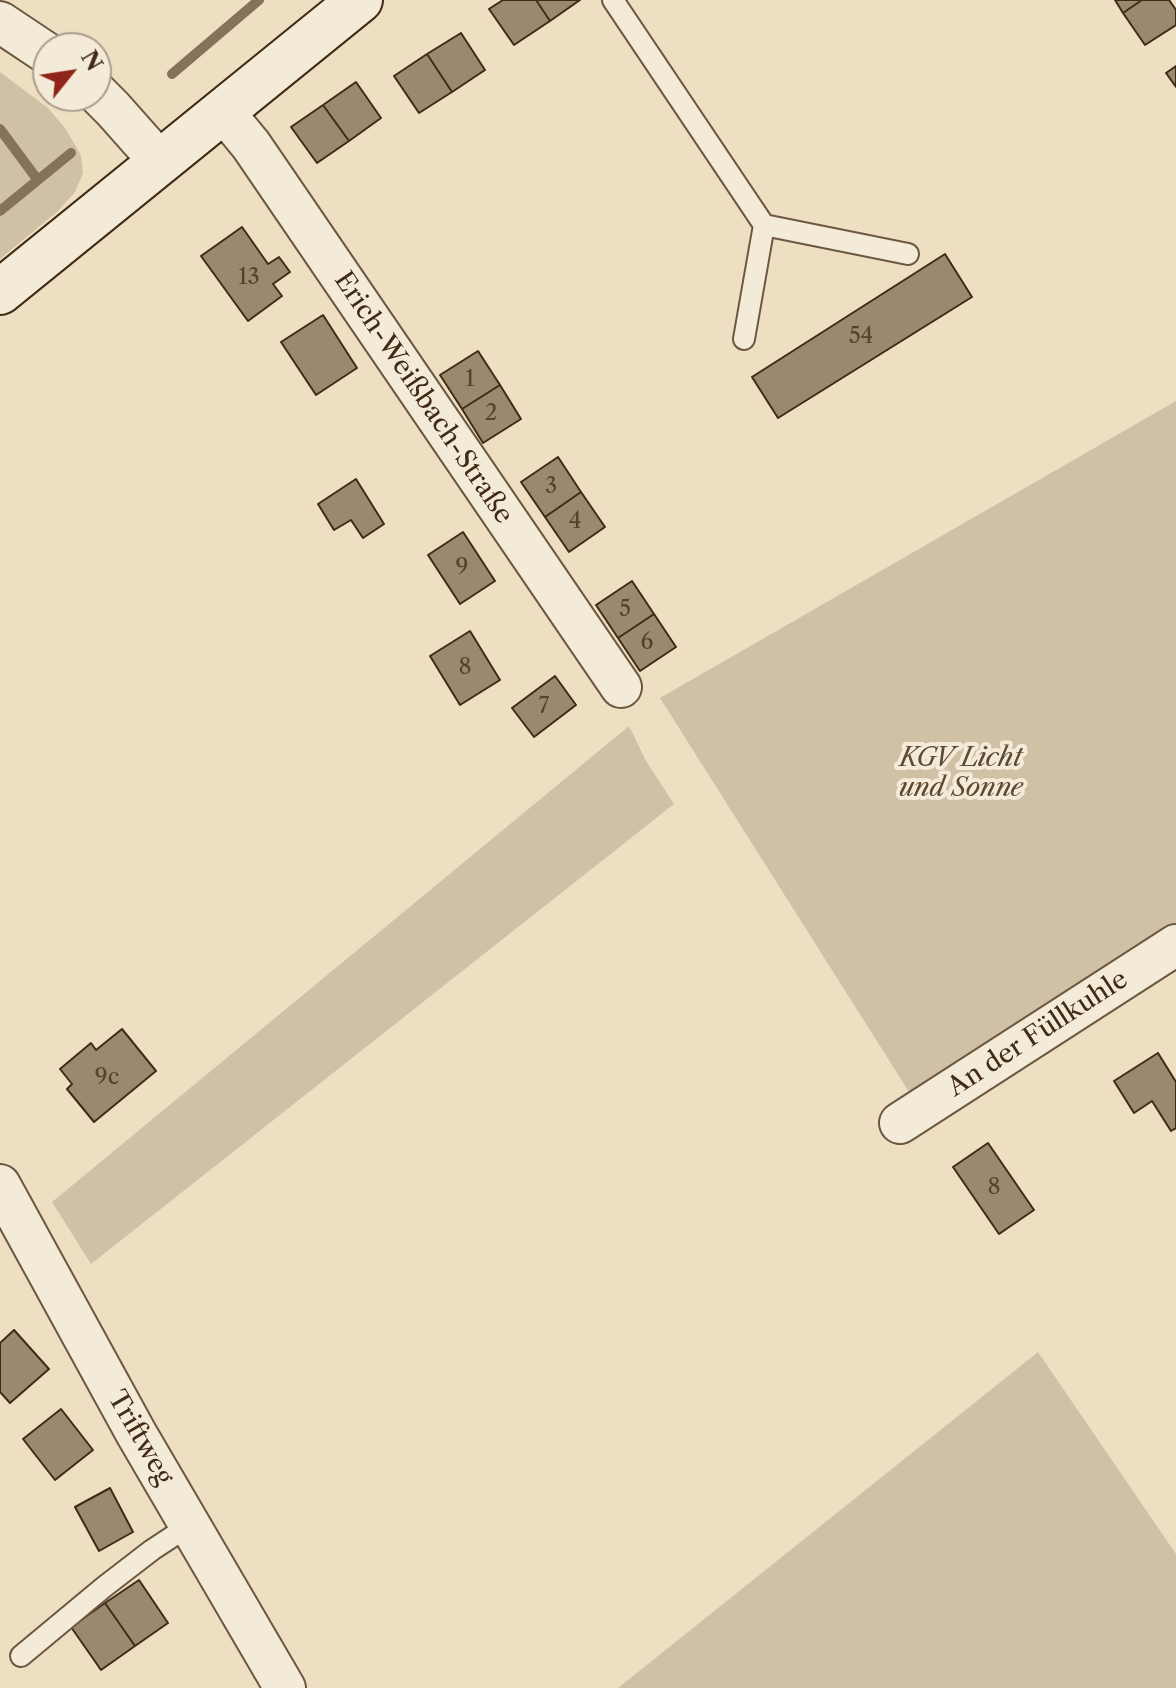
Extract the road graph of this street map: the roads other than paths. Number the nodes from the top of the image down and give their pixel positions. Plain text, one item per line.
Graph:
1 (360, 0) edge
2 (613, 0) edge
3 (0, 22) edge
4 (32, 43) edge
5 (112, 107) edge
6 (223, 111) junction
7 (160, 162) junction
8 (764, 225) junction
9 (908, 254) dead end
10 (0, 292) edge
11 (744, 339) dead end
12 (621, 687) dead end
13 (1176, 945) edge
14 (900, 1123) dead end
15 (0, 1185) edge
16 (190, 1525) junction
17 (21, 1656) dead end
18 (285, 1688) edge

1 - 6 main road
2 - 8 lane
3 - 4 street
5 - 7 street
6 - 7 main road
6 - 12 street, Erich-Weißbach-Straße
7 - 10 main road
8 - 9 lane
8 - 11 lane
13 - 14 street, An der Füllkuhle
15 - 16 street, Triftweg
16 - 17 lane
16 - 18 street, Triftweg

